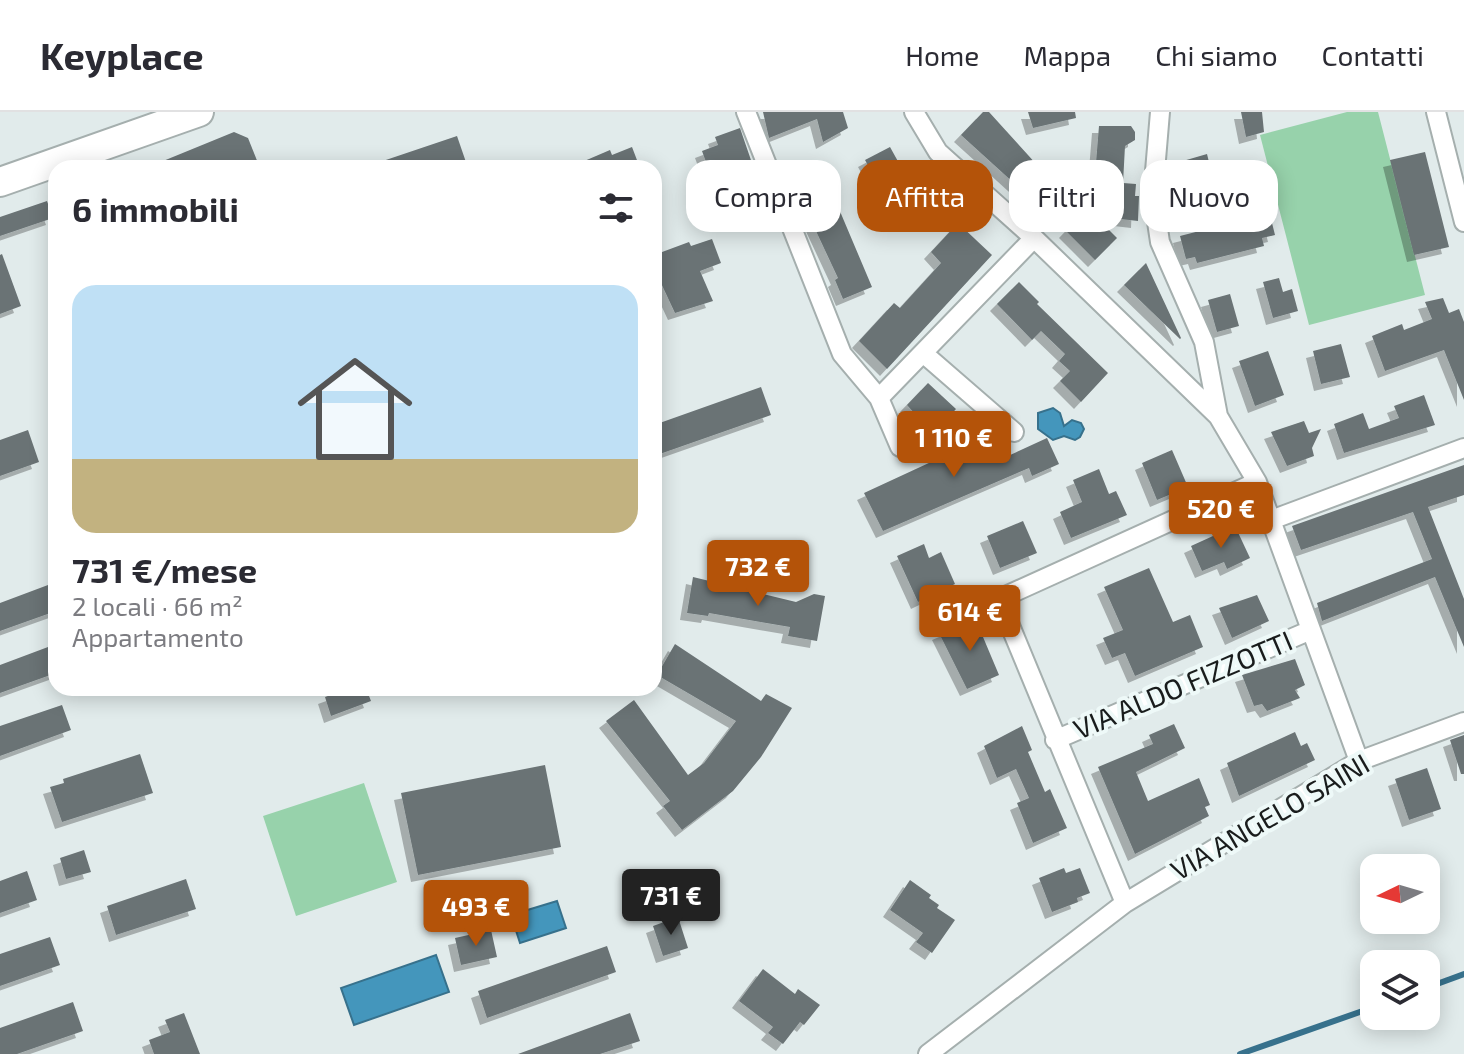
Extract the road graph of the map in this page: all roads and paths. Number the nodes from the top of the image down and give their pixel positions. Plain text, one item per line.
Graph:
1 (199, 112) edge
2 (746, 112) edge
3 (914, 112) edge
4 (1160, 112) edge
5 (1436, 112) edge
6 (63, 160) edge
7 (48, 165) edge
8 (0, 182) edge
9 (1464, 222) edge
10 (1034, 238) junction
11 (923, 353) junction
12 (879, 398) junction
13 (1218, 416) junction
14 (1014, 432) dead end
15 (900, 447) dead end
16 (1464, 448) edge
17 (1257, 482) junction
18 (1271, 520) junction
19 (1311, 630) junction
20 (1464, 722) edge
21 (1055, 740) junction
22 (1359, 761) junction
23 (1125, 903) junction
24 (928, 1054) edge

1 - 6 main road
2 - 12 street
3 - 10 street
4 - 13 street
5 - 9 street
7 - 8 main road
10 - 11 street
10 - 13 street
11 - 12 street
11 - 14 street
12 - 15 street
13 - 17 street
16 - 18 street
17 - 18 street
17 - 21 street
18 - 19 street
19 - 21 street, VIA ALDO FIZZOTTI
19 - 22 street
20 - 22 street, VIA ANGELO SAINI
21 - 23 street
22 - 23 street, VIA ANGELO SAINI
23 - 24 street, VIA ANGELO SAINI

